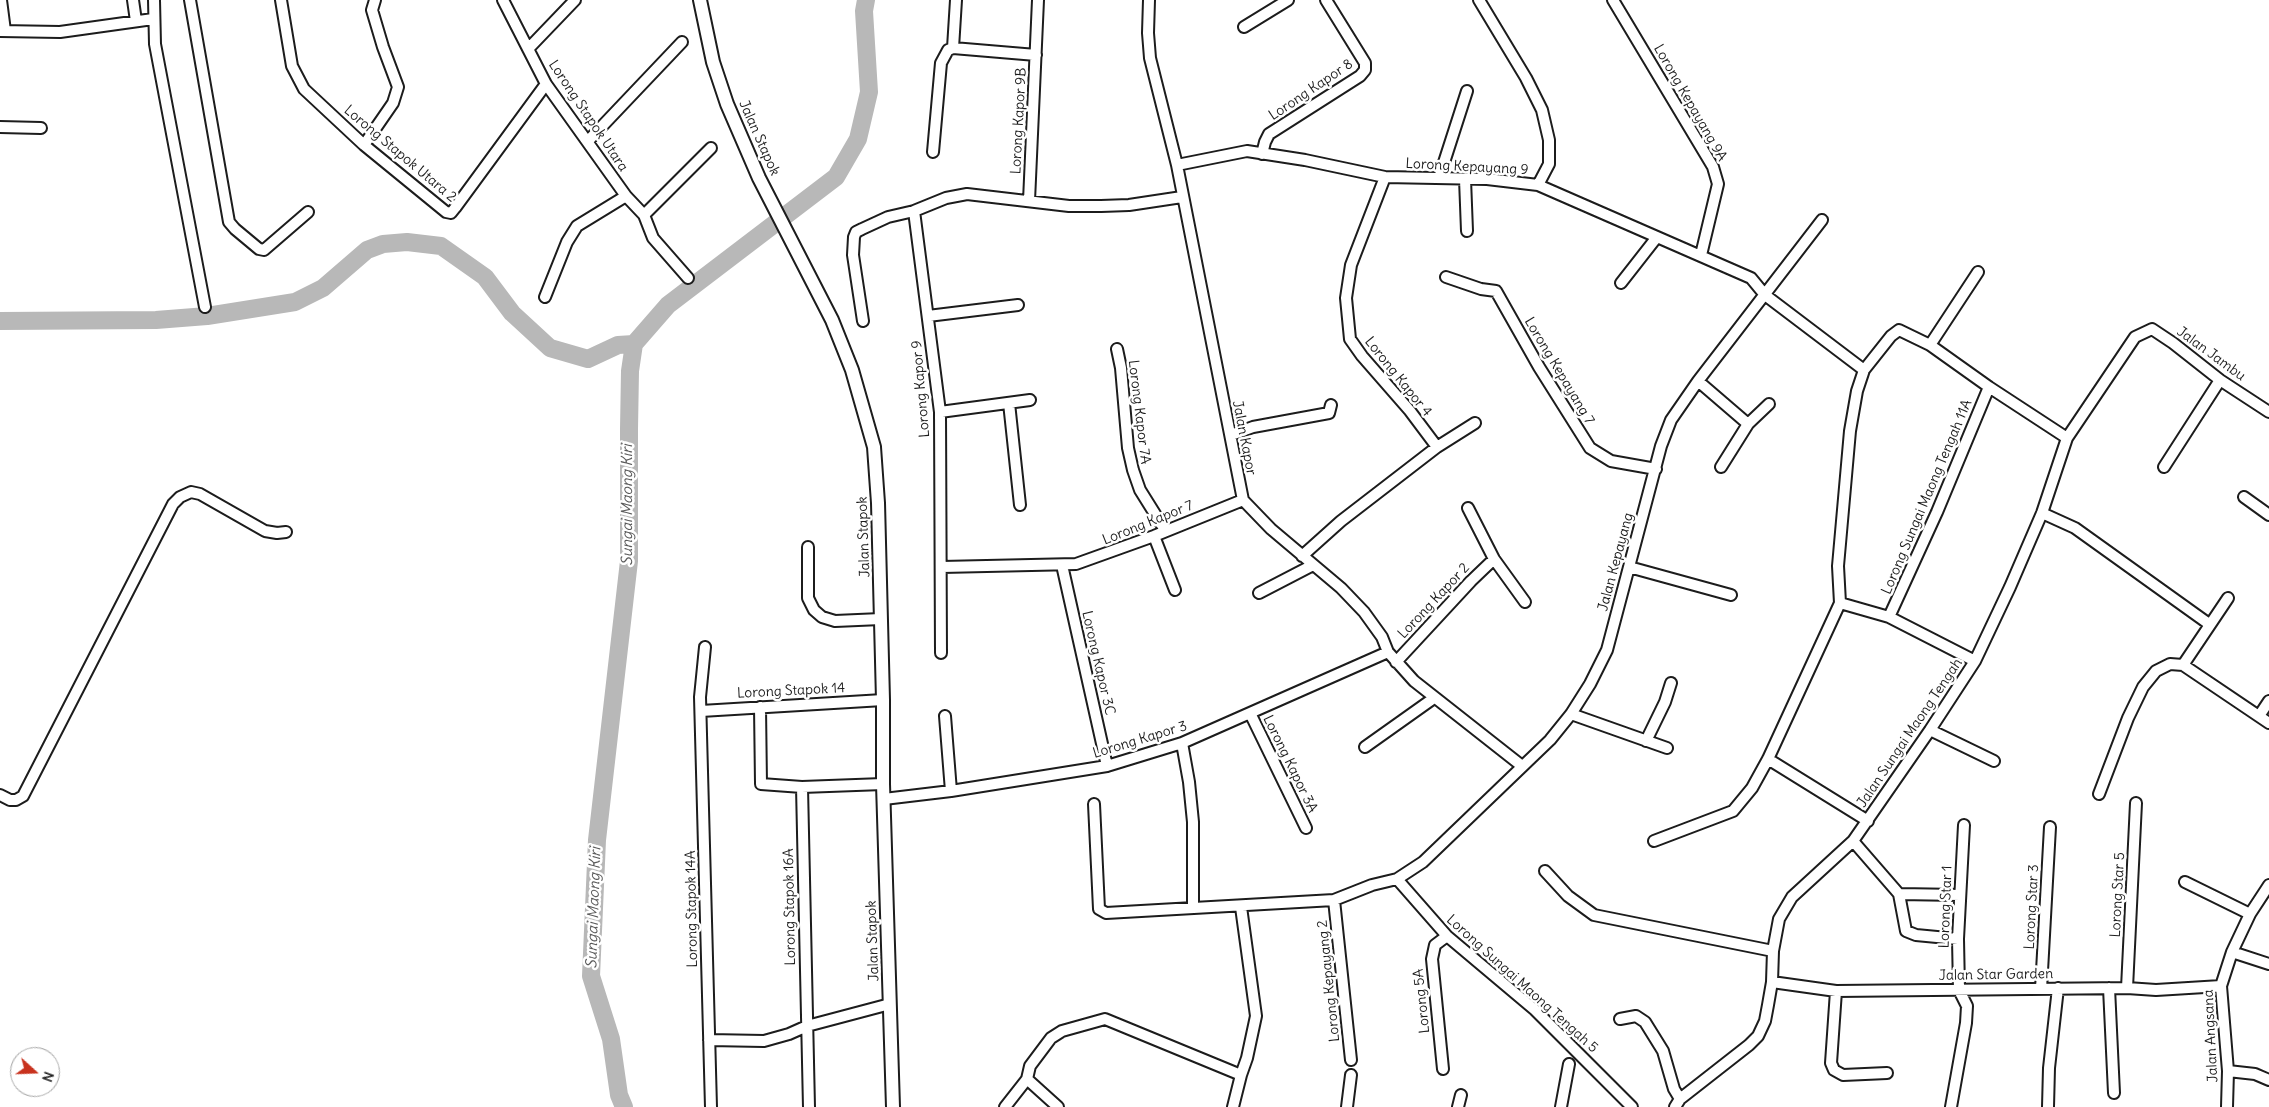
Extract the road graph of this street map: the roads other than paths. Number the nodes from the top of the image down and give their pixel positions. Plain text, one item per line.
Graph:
1 (1, 0) edge
2 (133, 0) edge
3 (154, 0) edge
4 (190, 0) edge
5 (281, 0) edge
6 (375, 0) edge
7 (503, 0) edge
8 (574, 0) edge
9 (700, 0) edge
10 (956, 0) edge
11 (1038, 0) edge
12 (1149, 0) edge
13 (1288, 0) edge
14 (1326, 0) edge
15 (1479, 0) edge
16 (1613, 0) edge
17 (153, 19) junction
18 (136, 20) junction
19 (1244, 27) dead end
20 (2, 31) edge
21 (682, 42) dead end
22 (953, 48) junction
23 (528, 50) junction
24 (1036, 55) junction
25 (546, 84) junction
26 (1466, 91) dead end
27 (0, 127) edge
28 (41, 128) dead end
29 (588, 141) junction
30 (364, 145) junction
31 (711, 148) dead end
32 (934, 152) dead end
33 (1262, 154) junction
34 (1177, 164) junction
35 (1385, 177) junction
36 (1439, 178) junction
37 (1465, 179) junction
38 (1538, 185) junction
39 (626, 196) junction
40 (1182, 197) junction
41 (1029, 201) junction
42 (914, 210) junction
43 (308, 212) dead end
44 (644, 215) junction
45 (1822, 220) dead end
46 (1467, 231) dead end
47 (1657, 237) junction
48 (1701, 255) junction
49 (1978, 272) dead end
50 (1446, 277) dead end
51 (688, 278) dead end
52 (1622, 283) dead end
53 (1765, 294) junction
54 (544, 297) dead end
55 (1018, 305) dead end
56 (205, 307) dead end
57 (928, 316) junction
58 (863, 321) dead end
59 (2135, 337) joint
60 (1930, 344) junction
61 (1117, 348) dead end
62 (1864, 370) junction
63 (2220, 380) junction
64 (1698, 381) junction
65 (1989, 387) junction
66 (1030, 400) dead end
67 (1009, 403) junction
68 (1768, 404) dead end
69 (1331, 405) dead end
70 (940, 412) junction
71 (2269, 412) edge
72 (1475, 423) dead end
73 (1748, 424) junction
74 (1231, 435) junction
75 (2067, 438) junction
76 (1437, 447) junction
77 (1720, 467) dead end
78 (2164, 467) dead end
79 (1656, 469) junction
80 (2244, 497) dead end
81 (1243, 500) junction
82 (1020, 505) dead end
83 (1468, 508) dead end
84 (2042, 513) junction
85 (2269, 515) edge
86 (1165, 530) junction
87 (286, 532) dead end
88 (1154, 536) junction
89 (808, 547) dead end
90 (1302, 556) junction
91 (1494, 559) junction
92 (1062, 565) junction
93 (1313, 565) junction
94 (942, 567) junction
95 (1629, 567) junction
96 (1175, 590) dead end
97 (1259, 593) dead end
98 (1732, 594) dead end
99 (2228, 598) dead end
100 (1525, 602) dead end
101 (1840, 603) junction
102 (1890, 617) junction
103 (881, 619) junction
104 (2209, 624) junction
105 (705, 647) dead end
106 (1388, 652) junction
107 (941, 653) dead end
108 (1975, 661) junction
109 (1396, 662) junction
110 (2183, 665) junction
111 (1671, 683) dead end
112 (1434, 698) junction
113 (883, 700) junction
114 (2269, 701) edge
115 (760, 707) junction
116 (701, 710) junction
117 (1250, 713) junction
118 (1571, 714) junction
119 (945, 716) dead end
120 (2259, 716) junction
121 (2269, 723) edge
122 (1930, 730) junction
123 (1646, 741) junction
124 (1182, 743) junction
125 (1365, 747) dead end
126 (1667, 748) dead end
127 (1768, 759) junction
128 (1994, 761) dead end
129 (1107, 766) junction
130 (1522, 766) junction
131 (883, 784) junction
132 (802, 786) junction
133 (950, 791) junction
134 (2099, 794) dead end
135 (0, 795) edge
136 (884, 799) junction
137 (2136, 803) dead end
138 (1094, 804) dead end
139 (1868, 821) junction
140 (1964, 826) dead end
141 (2050, 827) dead end
142 (1306, 828) dead end
143 (1654, 841) dead end
144 (1853, 841) junction
145 (1545, 871) dead end
146 (1397, 879) junction
147 (2185, 882) dead end
148 (2269, 885) edge
149 (1899, 894) junction
150 (1960, 895) junction
151 (1334, 900) junction
152 (1241, 907) junction
153 (1193, 908) junction
154 (2250, 914) junction
155 (1447, 936) junction
156 (1958, 939) junction
157 (1773, 951) junction
158 (2232, 952) junction
159 (2269, 964) edge
160 (1772, 982) junction
161 (2221, 986) junction
162 (2058, 988) junction
163 (2109, 988) junction
164 (2127, 988) junction
165 (2041, 989) junction
166 (1959, 990) junction
167 (1836, 991) junction
168 (890, 1004) junction
169 (1620, 1019) dead end
170 (807, 1026) junction
171 (709, 1040) junction
172 (1352, 1060) dead end
173 (1569, 1064) dead end
174 (1443, 1069) dead end
175 (2228, 1071) junction
176 (1887, 1073) dead end
177 (1241, 1074) junction
178 (1351, 1075) dead end
179 (1028, 1079) junction
180 (2269, 1080) edge
181 (2114, 1093) dead end
182 (1461, 1095) dead end
183 (1677, 1103) edge
184 (711, 1107) edge
185 (809, 1107) edge
186 (893, 1107) edge
187 (1005, 1107) edge
188 (1058, 1107) edge
189 (1233, 1107) edge
190 (1347, 1107) edge
191 (1458, 1107) edge
192 (1561, 1107) edge
193 (1632, 1107) edge
194 (1951, 1107) edge
195 (2048, 1107) edge
196 (2227, 1107) edge

1 - 20 street
2 - 18 street
3 - 17 street
4 - 43 street
5 - 30 street, Lorong Stapok Utara 2
6 - 30 street
7 - 23 street, Lorong Stapok Utara
8 - 23 street
9 - 103 main road, Jalan Stapok
10 - 22 street
11 - 24 street
12 - 34 street, Jalan Kapor
13 - 19 street
14 - 33 street, Lorong Kapor 8
15 - 38 street
16 - 48 street, Lorong Kepayang 9A
17 - 18 street
17 - 56 street
18 - 20 street
21 - 29 street
22 - 24 street, Lorong Kapor 9B
22 - 32 street
23 - 25 street, Lorong Stapok Utara
24 - 41 street, Lorong Kapor 9B
25 - 29 street, Lorong Stapok Utara
25 - 30 street, Lorong Stapok Utara 2
26 - 36 street
27 - 28 street
29 - 39 street, Lorong Stapok Utara
31 - 44 street
33 - 34 street
33 - 35 street, Lorong Kepayang 9
34 - 40 street, Jalan Kapor
35 - 36 street, Lorong Kepayang 9
35 - 76 street, Lorong Kapor 4
36 - 37 street, Lorong Kepayang 9
37 - 38 street, Lorong Kepayang 9
37 - 46 street
38 - 47 street, Lorong Kepayang 9
39 - 44 street, Lorong Stapok Utara
39 - 54 street
40 - 41 street
40 - 74 street, Jalan Kapor
41 - 42 street
42 - 57 street, Lorong Kapor 9
42 - 58 street
44 - 51 street
45 - 53 street, Jalan Kepayang
47 - 48 street, Lorong Kepayang 9
47 - 52 street
48 - 53 street, Lorong Kepayang 9
49 - 60 street
50 - 79 street, Lorong Kepayang 7
53 - 62 street, Lorong Kepayang 9
53 - 64 street, Jalan Kepayang
55 - 57 street
57 - 70 street, Lorong Kapor 9
59 - 63 street, Jalan Jambu
59 - 75 street, Jalan Sungai Maong Tengah
60 - 62 street
60 - 65 street
61 - 86 street, Lorong Kapor 7A
62 - 101 street
63 - 71 street, Jalan Jambu
63 - 78 street
64 - 73 street
64 - 79 street, Jalan Kepayang
65 - 75 street
65 - 102 street, Lorong Sungai Maong Tengah 11A
66 - 67 street
67 - 70 street
67 - 82 street
68 - 73 street
69 - 74 street
70 - 94 street, Lorong Kapor 9
72 - 76 street
73 - 77 street
74 - 81 street, Jalan Kapor
75 - 84 street, Jalan Sungai Maong Tengah
76 - 90 street
79 - 95 street, Jalan Kepayang
80 - 85 street
81 - 86 street, Lorong Kapor 7
81 - 90 street
83 - 91 street
84 - 104 street
84 - 108 street, Jalan Sungai Maong Tengah
86 - 88 street, Lorong Kapor 7
87 - 135 street
88 - 92 street, Lorong Kapor 7
88 - 96 street
89 - 103 street
90 - 93 street
91 - 100 street
91 - 109 street, Lorong Kapor 2
92 - 94 street, Lorong Kapor 7
92 - 129 street, Lorong Kapor 3C
93 - 97 street
93 - 106 street
94 - 107 street, Lorong Kapor 9
95 - 98 street
95 - 118 street, Jalan Kepayang
99 - 104 street
101 - 102 street
101 - 127 street
102 - 108 street
103 - 113 main road, Jalan Stapok
104 - 110 street
105 - 116 street, Lorong Stapok 14A
106 - 109 street
106 - 117 street, Lorong Kapor 3
108 - 122 street, Jalan Sungai Maong Tengah
109 - 112 street
110 - 120 street
110 - 134 street
111 - 123 street
112 - 125 street
112 - 130 street
113 - 115 street, Lorong Stapok 14
113 - 131 main road, Jalan Stapok
114 - 120 street
115 - 116 street, Lorong Stapok 14
115 - 132 street
116 - 171 street, Lorong Stapok 14A
117 - 124 street, Lorong Kapor 3
117 - 142 street, Lorong Kapor 3A
118 - 123 street
118 - 130 street, Jalan Kepayang
119 - 133 street
120 - 121 street
122 - 128 street
122 - 139 street, Jalan Sungai Maong Tengah
123 - 126 street
124 - 129 street, Lorong Kapor 3
124 - 153 street
127 - 139 street
127 - 143 street
129 - 133 street, Lorong Kapor 3
130 - 146 street, Jalan Kepayang
131 - 132 street
131 - 136 main road, Jalan Stapok
132 - 170 street, Lorong Stapok 16A
133 - 136 street, Lorong Kapor 3
136 - 168 main road, Jalan Stapok
137 - 164 street, Lorong Star 5
138 - 153 street, Jalan Kepayang
139 - 144 street, Jalan Sungai Maong Tengah
140 - 150 street, Lorong Star 1
141 - 165 street, Lorong Star 3
144 - 149 street
144 - 157 street, Jalan Sungai Maong Tengah
145 - 157 street
146 - 151 street, Jalan Kepayang
146 - 155 street, Lorong Sungai Maong Tengah 5
147 - 154 street
148 - 154 street, Jalan Angsana
149 - 150 street
149 - 156 street
150 - 156 street, Lorong Star 1
151 - 152 street, Jalan Kepayang
151 - 172 street, Lorong Kepayang 2
152 - 153 street, Jalan Kepayang
152 - 177 street
154 - 158 street, Jalan Angsana
155 - 174 street, Lorong 5A
155 - 193 street, Lorong Sungai Maong Tengah 5
156 - 166 street, Lorong Star 1
157 - 160 street, Jalan Sungai Maong Tengah
158 - 159 street
158 - 161 street, Jalan Angsana
160 - 167 street, Jalan Star Garden
160 - 183 street, Jalan Sungai Maong Tengah
161 - 164 street, Jalan Star Garden
161 - 175 street, Jalan Angsana
162 - 163 street, Jalan Star Garden
162 - 165 street, Jalan Star Garden
162 - 195 street
163 - 164 street, Jalan Star Garden
163 - 181 street
165 - 166 street, Jalan Star Garden
166 - 167 street, Jalan Star Garden
166 - 194 street, Lorong Star 1
167 - 176 street
168 - 170 street
168 - 186 main road, Jalan Stapok
169 - 183 street
170 - 171 street
170 - 185 street, Lorong Stapok 16A
171 - 184 street, Lorong Stapok 14A
173 - 192 street
175 - 180 street
175 - 196 street, Jalan Angsana
177 - 179 street
177 - 189 street
178 - 190 street
179 - 187 street
179 - 188 street
182 - 191 street

